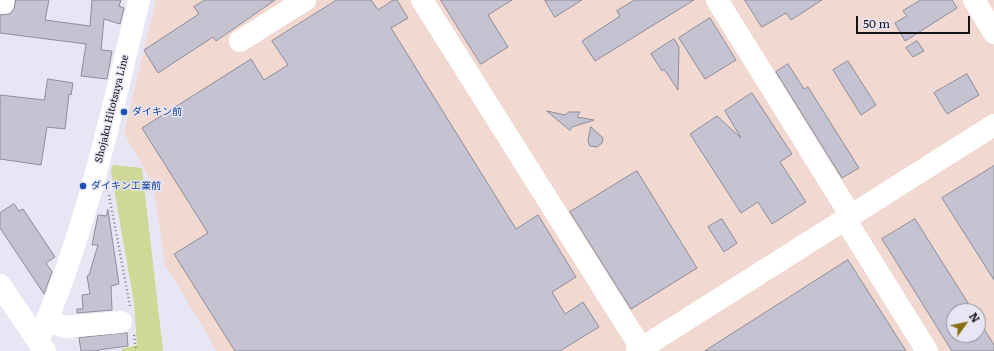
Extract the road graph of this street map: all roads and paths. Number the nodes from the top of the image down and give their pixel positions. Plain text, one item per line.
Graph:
1 (139, 0) edge
2 (305, 0) edge
3 (422, 0) edge
4 (717, 0) edge
5 (974, 0) edge
6 (994, 33) edge
7 (240, 41) dead end
8 (994, 125) edge
9 (109, 194) dead end
10 (848, 217) junction
11 (0, 285) edge
12 (47, 321) junction
13 (128, 321) junction
14 (42, 346) edge
15 (640, 350) edge
16 (136, 351) edge
17 (927, 351) edge

1 - 12 main road, Shojaku Hitotsuya Line
2 - 7 main road
3 - 15 main road
4 - 10 main road
5 - 6 main road
8 - 10 main road
9 - 13 path
10 - 15 main road
10 - 17 main road
11 - 14 main road
12 - 13 main road
12 - 14 main road, Shojaku Hitotsuya Line
13 - 16 path

